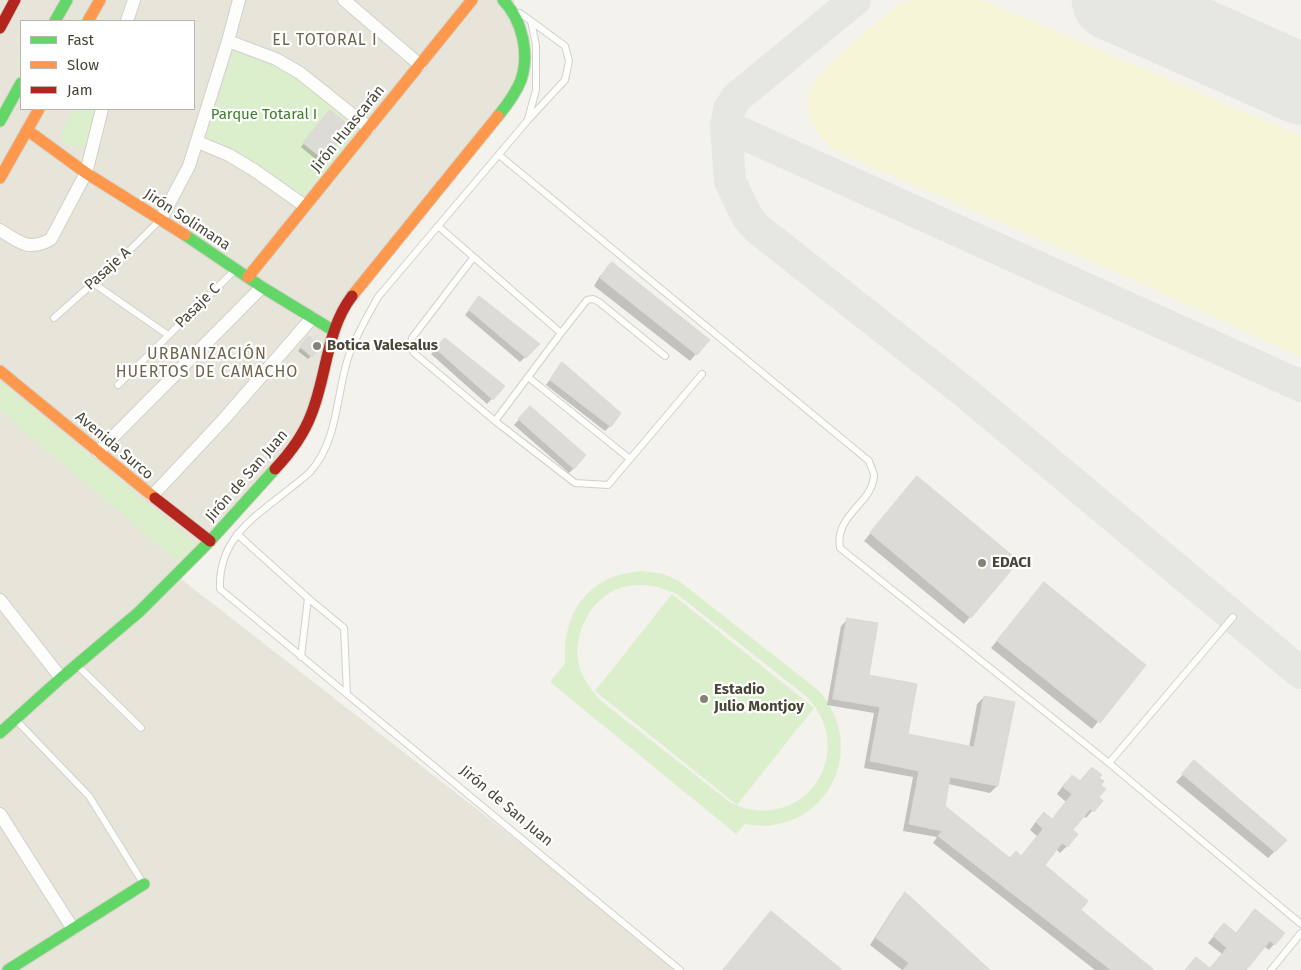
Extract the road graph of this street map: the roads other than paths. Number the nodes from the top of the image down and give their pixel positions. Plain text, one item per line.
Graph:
1 (15, 0) edge
2 (67, 0) edge
3 (100, 0) edge
4 (134, 0) edge
5 (239, 0) edge
6 (344, 0) edge
7 (472, 0) edge
8 (506, 3) edge
9 (56, 20) edge
10 (89, 20) edge
11 (127, 20) edge
12 (530, 21) junction
13 (0, 28) edge
14 (228, 41) junction
15 (420, 64) junction
16 (20, 85) edge
17 (38, 110) edge
18 (102, 110) edge
19 (528, 120) junction
20 (0, 121) edge
21 (369, 128) junction
22 (27, 130) junction
23 (198, 142) junction
24 (499, 155) junction
25 (86, 173) junction
26 (0, 178) edge
27 (305, 206) junction
28 (161, 219) junction
29 (438, 226) junction
30 (0, 230) edge
31 (473, 258) junction
32 (235, 269) junction
33 (248, 277) junction
34 (94, 283) junction
35 (262, 287) junction
36 (54, 318) dead end
37 (312, 318) junction
38 (334, 331) junction
39 (561, 333) junction
40 (168, 335) junction
41 (665, 356) dead end
42 (0, 371) edge
43 (702, 374) dead end
44 (528, 377) junction
45 (118, 385) dead end
46 (495, 421) junction
47 (98, 452) junction
48 (630, 459) junction
49 (152, 496) junction
50 (237, 534) junction
51 (210, 541) junction
52 (308, 598) junction
53 (0, 600) edge
54 (1233, 617) dead end
55 (301, 657) junction
56 (76, 665) junction
57 (60, 678) junction
58 (347, 694) junction
59 (15, 720) junction
60 (141, 728) dead end
61 (0, 733) edge
62 (1109, 763) junction
63 (0, 814) edge
64 (144, 884) joint
65 (1301, 924) edge
66 (73, 929) junction
67 (1301, 933) edge
68 (8, 970) edge
69 (680, 970) edge
70 (1271, 970) edge

1 - 13 main road
2 - 9 main road
3 - 10 main road
4 - 11 street
5 - 14 street
6 - 15 street
7 - 15 main road, Jirón Huascarán
8 - 12 lane
8 - 38 main road, Jirón de San Juan
12 - 19 lane
12 - 19 lane
14 - 21 street
14 - 23 street
15 - 21 main road, Jirón Huascarán
16 - 20 main road
17 - 22 main road
18 - 25 street
19 - 24 lane
21 - 27 main road, Jirón Huascarán
22 - 25 main road, Jirón Solimana
22 - 26 main road
23 - 27 street
23 - 28 street
24 - 29 lane
24 - 62 lane
25 - 28 main road, Jirón Solimana
25 - 30 street
27 - 33 main road, Jirón Huascarán
28 - 32 main road, Jirón Solimana
28 - 34 lane, Pasaje A
29 - 31 lane
29 - 50 lane
31 - 39 lane
31 - 46 lane
32 - 33 main road, Jirón Solimana
32 - 40 lane, Pasaje C
33 - 35 main road, Jirón Solimana
34 - 36 lane, Pasaje A
34 - 40 lane
35 - 37 main road, Jirón Solimana
35 - 47 street
37 - 38 main road, Jirón Solimana
37 - 49 street
38 - 51 main road, Jirón de San Juan
39 - 41 lane
39 - 44 lane
40 - 45 lane, Pasaje C
42 - 47 main road, Avenida Surco
43 - 48 lane
44 - 46 lane
44 - 48 lane
46 - 48 lane
47 - 49 main road, Avenida Surco
49 - 51 main road, Avenida Surco
50 - 52 lane
50 - 55 lane, Jirón de San Juan
51 - 56 main road, Jirón de San Juan
52 - 55 lane
52 - 58 lane
53 - 57 street
54 - 62 lane
55 - 58 lane, Jirón de San Juan
56 - 57 main road, Jirón de San Juan
56 - 60 lane
57 - 59 main road, Jirón de San Juan
58 - 69 lane, Jirón de San Juan
59 - 61 main road, Jirón de San Juan
59 - 64 lane
62 - 65 lane
63 - 66 street
64 - 66 main road
66 - 68 main road
67 - 70 lane

